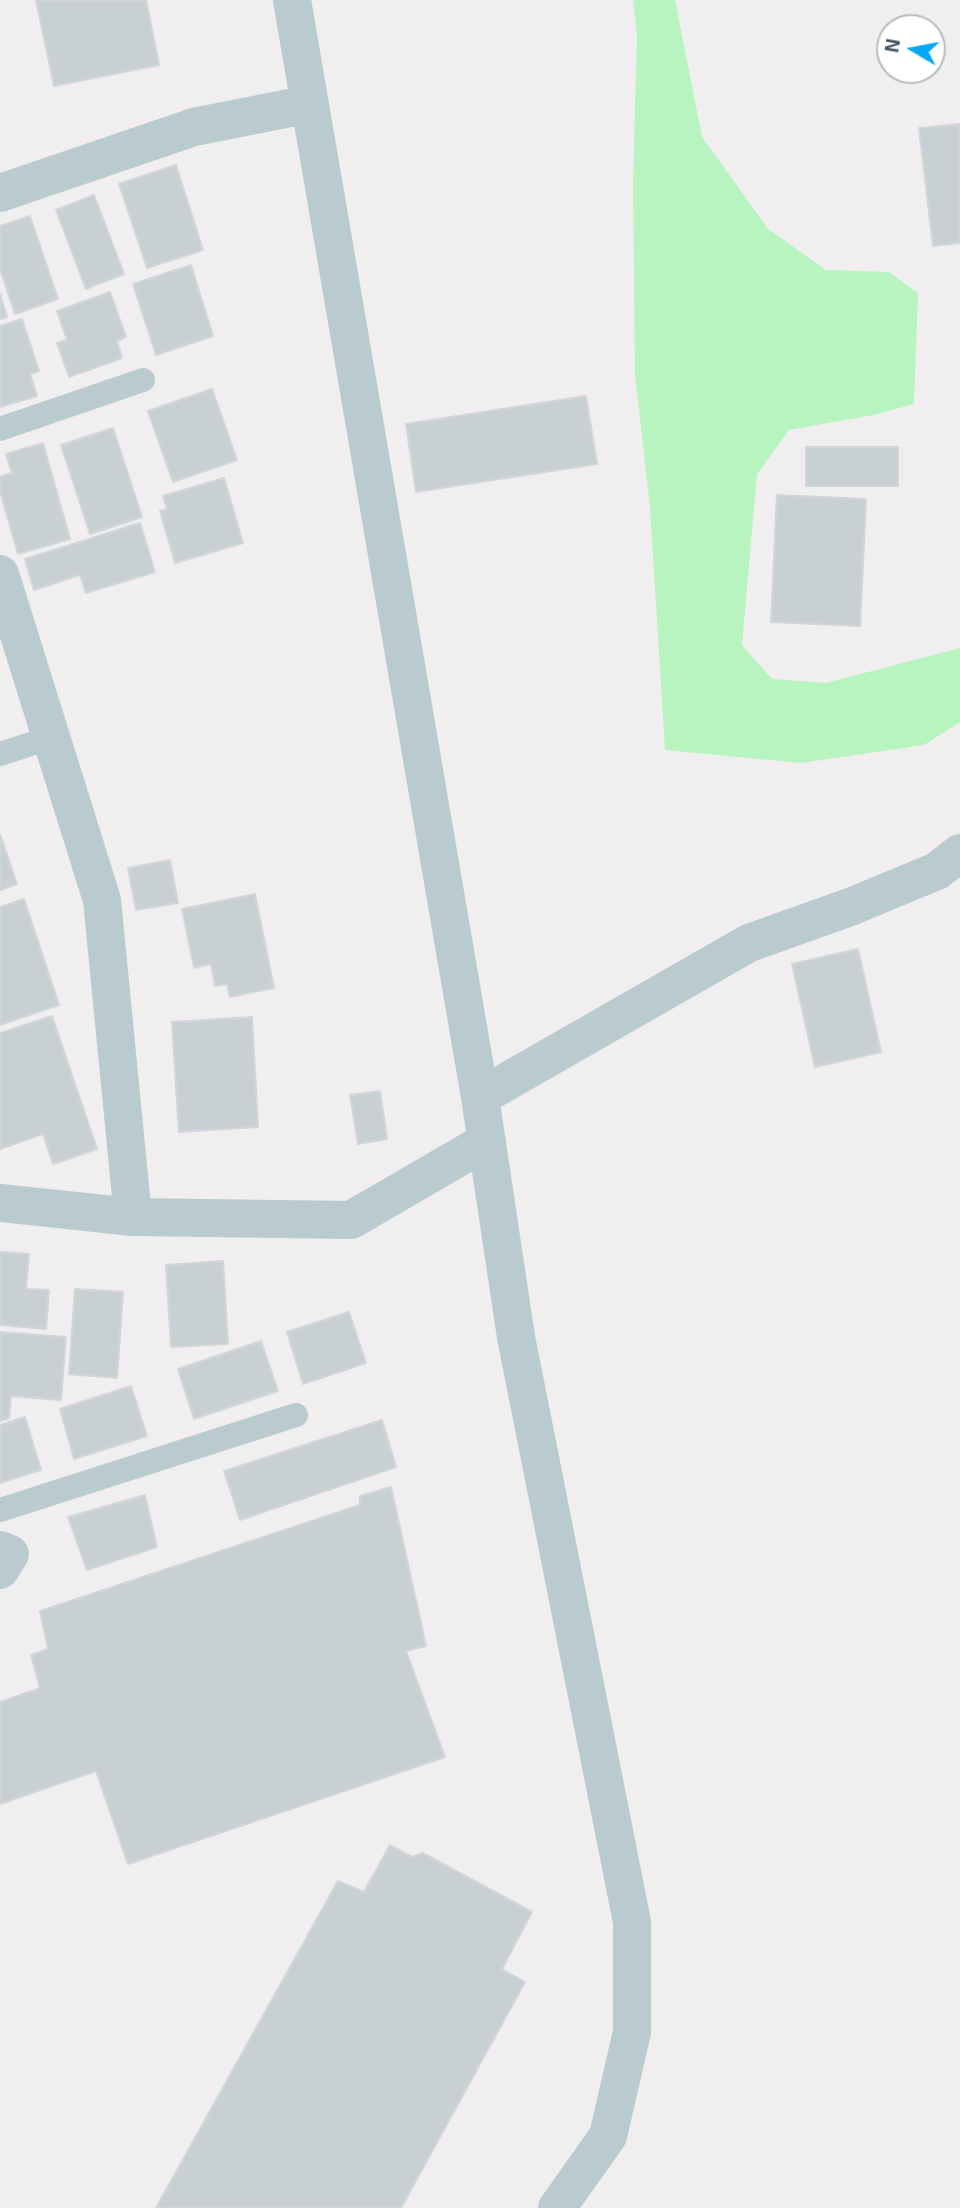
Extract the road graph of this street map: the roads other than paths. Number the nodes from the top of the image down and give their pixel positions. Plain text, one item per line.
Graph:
1 (292, 0) edge
2 (310, 104) junction
3 (0, 192) edge
4 (143, 380) dead end
5 (0, 429) edge
6 (0, 574) edge
7 (51, 737) junction
8 (0, 754) edge
9 (960, 853) edge
10 (480, 1097) junction
11 (486, 1141) junction
12 (0, 1203) edge
13 (133, 1217) junction
14 (296, 1415) dead end
15 (0, 1510) edge
16 (0, 1550) edge
17 (0, 1570) edge
18 (557, 2208) edge

1 - 2 street
2 - 3 street
2 - 10 street
4 - 5 lane
6 - 7 street
7 - 8 lane
7 - 13 street
9 - 10 street
10 - 11 street
11 - 13 street
11 - 18 street
12 - 13 street
14 - 15 lane
16 - 17 street

